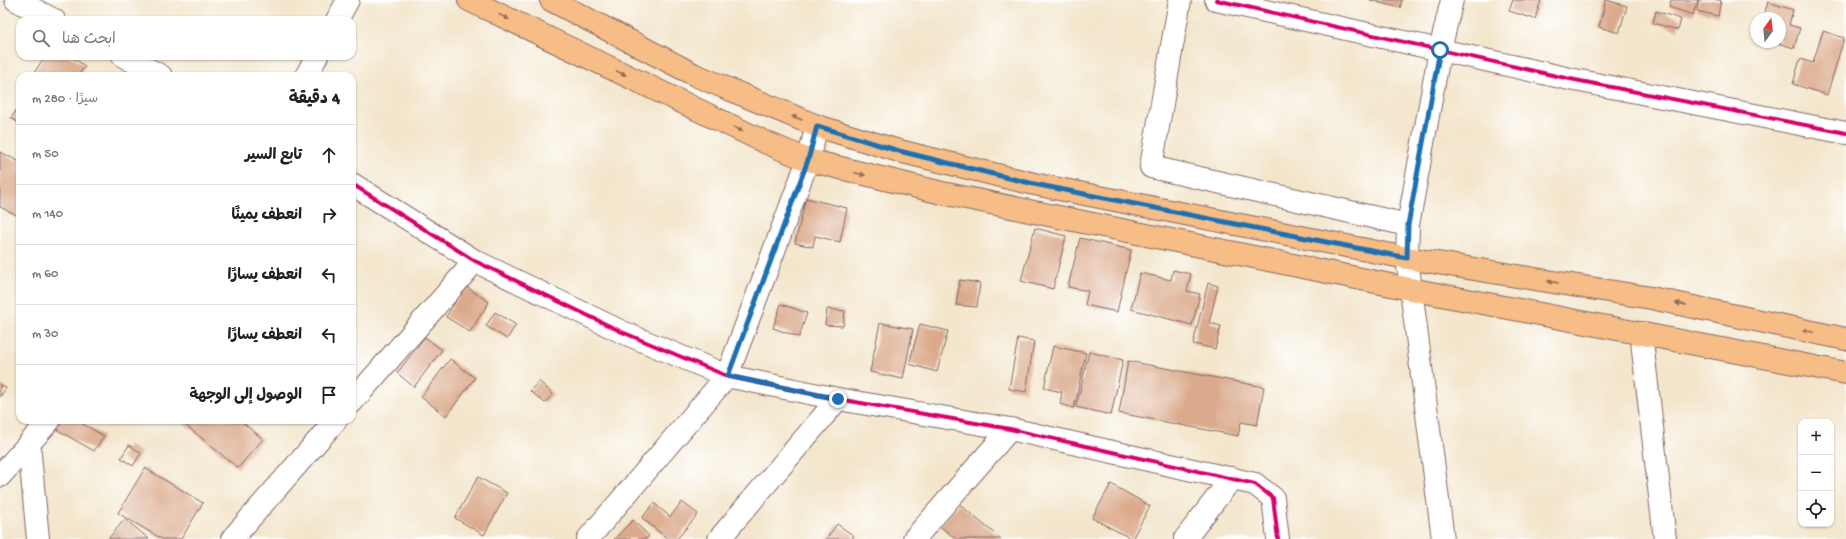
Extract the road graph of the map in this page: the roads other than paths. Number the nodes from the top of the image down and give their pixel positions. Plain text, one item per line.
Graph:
1 (16, 0) edge
2 (348, 0) edge
3 (469, 0) edge
4 (550, 0) edge
5 (1180, 0) edge
6 (1216, 0) edge
7 (1452, 0) edge
8 (46, 16) edge
9 (339, 16) edge
10 (1440, 50) junction
11 (131, 60) edge
12 (315, 60) edge
13 (153, 72) edge
14 (308, 72) edge
15 (817, 126) junction
16 (1846, 133) edge
17 (808, 160) junction
18 (356, 187) edge
19 (1408, 225) junction
20 (1407, 258) junction
21 (475, 261) junction
22 (1410, 289) junction
23 (1641, 333) junction
24 (1846, 339) edge
25 (1846, 373) edge
26 (728, 376) junction
27 (356, 397) edge
28 (838, 399) junction
29 (46, 424) edge
30 (333, 424) edge
31 (1010, 429) junction
32 (28, 444) junction
33 (0, 476) edge
34 (1232, 478) junction
35 (38, 539) edge
36 (232, 539) edge
37 (588, 539) edge
38 (719, 539) edge
39 (914, 539) edge
40 (1185, 539) edge
41 (1278, 539) edge
42 (1443, 539) edge
43 (1665, 539) edge

1 - 8 street
2 - 9 street
3 -> 17 main road
15 -> 4 main road
5 - 19 street
6 - 10 street
7 - 10 street
10 - 16 street
10 - 19 street
11 - 13 street
12 - 14 street
15 - 17 street
15 - 20 main road
17 -> 22 main road
17 - 26 street
18 - 21 street
19 - 20 street
20 - 22 street
24 -> 20 main road
21 - 26 street
21 - 27 street
22 - 23 main road
22 - 42 street
23 - 25 main road
23 - 43 street
26 - 28 street
26 - 37 street
28 - 31 street
28 - 38 street
29 - 32 street
30 - 36 street
31 - 34 street
31 - 39 street
32 - 33 street
32 - 35 street
34 - 40 street
34 - 41 street

